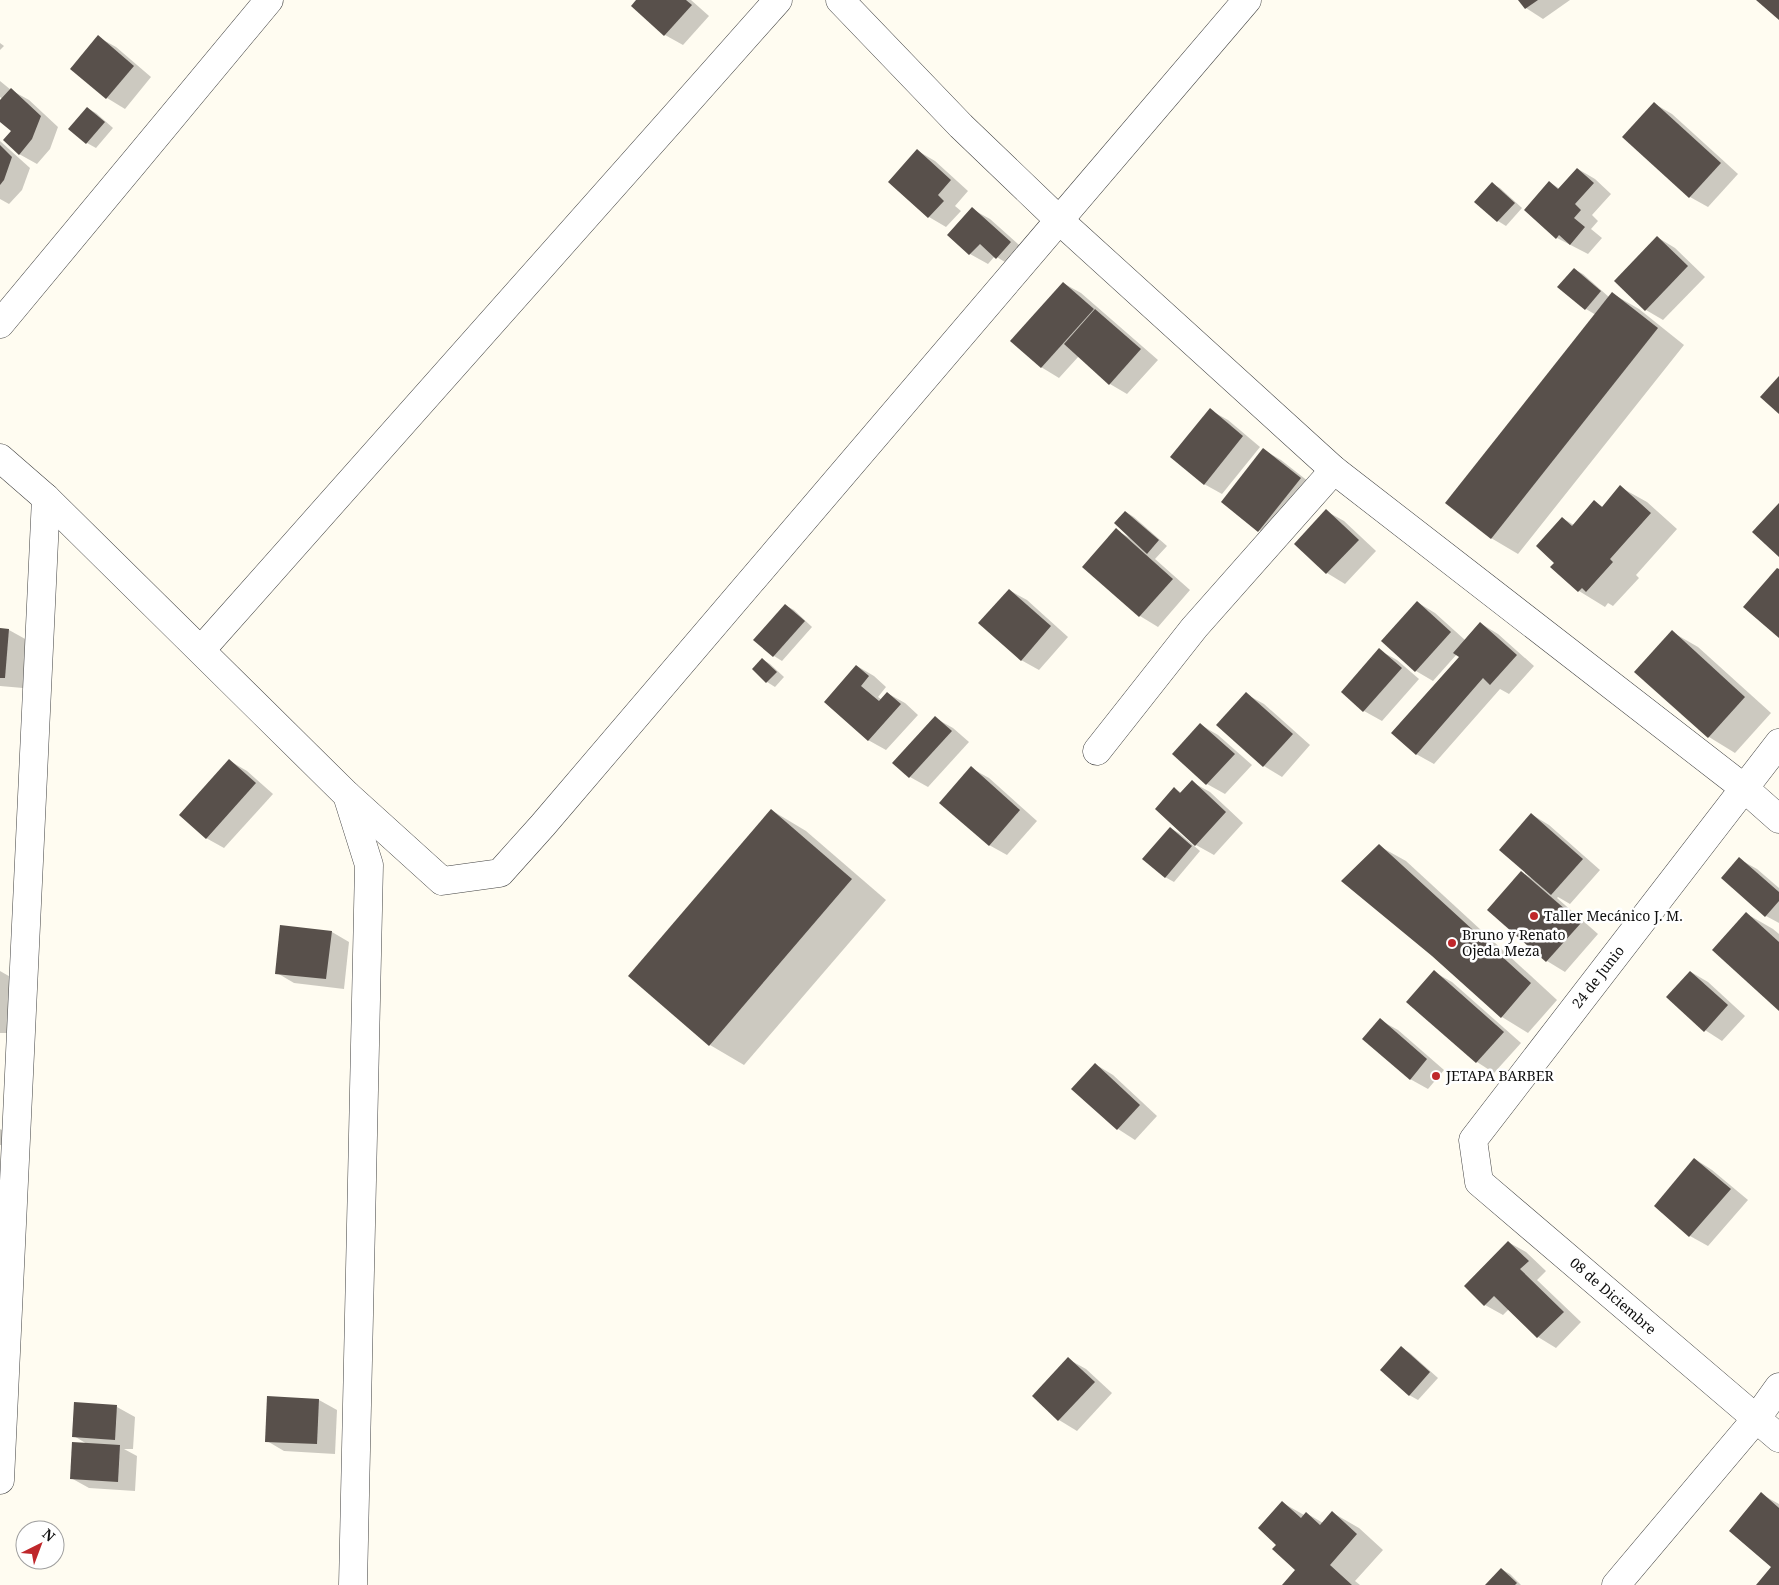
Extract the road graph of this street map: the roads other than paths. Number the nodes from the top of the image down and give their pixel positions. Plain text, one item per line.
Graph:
1 (269, 0) edge
2 (778, 0) edge
3 (840, 0) edge
4 (1247, 0) edge
5 (1059, 220) junction
6 (0, 324) edge
7 (0, 458) edge
8 (1334, 470) junction
9 (46, 498) junction
10 (201, 650) junction
11 (1779, 743) edge
12 (1097, 752) dead end
13 (1744, 788) junction
14 (347, 795) junction
15 (1779, 819) edge
16 (1473, 1140) joint
17 (1779, 1387) edge
18 (1756, 1418) junction
19 (1779, 1438) edge
20 (0, 1480) edge
21 (353, 1585) edge
22 (1616, 1585) edge

1 - 6 street
2 - 10 street
3 - 5 street
4 - 5 street
5 - 8 street
5 - 14 street
7 - 9 street
8 - 12 street
8 - 13 street
9 - 10 street
9 - 20 street
10 - 14 street
11 - 13 street, 24 de Junio
13 - 15 street
13 - 16 street, 24 de Junio
14 - 21 street
16 - 18 street, 08 de Diciembre
17 - 18 street
18 - 19 street, 08 de Diciembre
18 - 22 street

